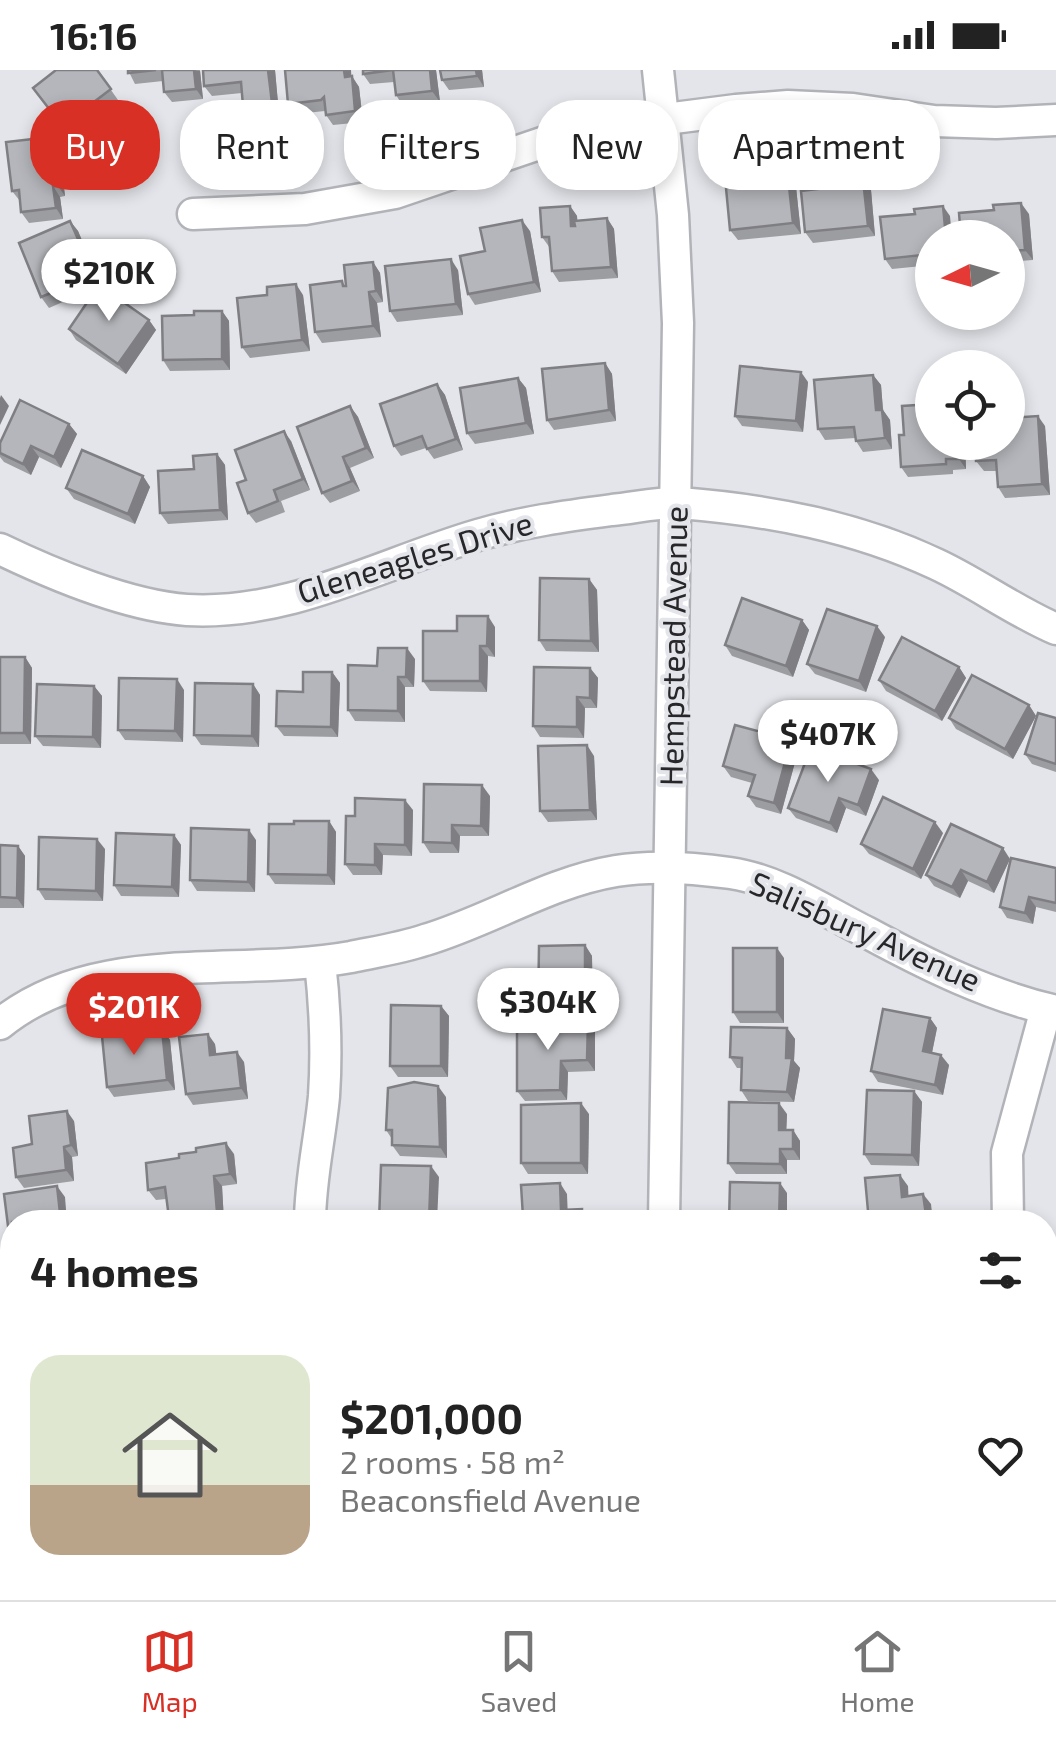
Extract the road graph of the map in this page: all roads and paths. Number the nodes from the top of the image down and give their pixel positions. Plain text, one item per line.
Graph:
1 (658, 70) edge
2 (660, 100) edge
3 (678, 119) edge
4 (1056, 120) edge
5 (536, 145) edge
6 (670, 190) edge
7 (193, 214) dead end
8 (677, 503) junction
9 (0, 549) edge
10 (1056, 628) edge
11 (671, 868) junction
12 (320, 962) junction
13 (1051, 1010) edge
14 (0, 1024) edge
15 (311, 1210) edge
16 (664, 1210) edge
17 (1008, 1210) edge

1 - 2 street, Hempstead Avenue
3 - 4 street
5 - 7 street
6 - 8 street, Hempstead Avenue
8 - 9 street, Gleneagles Drive
8 - 10 street, Gleneagles Drive
8 - 11 street, Hempstead Avenue
11 - 12 street, Salisbury Avenue
11 - 13 street, Salisbury Avenue
11 - 16 street, Hempstead Avenue
12 - 14 street, Salisbury Avenue
12 - 15 street
13 - 17 street

